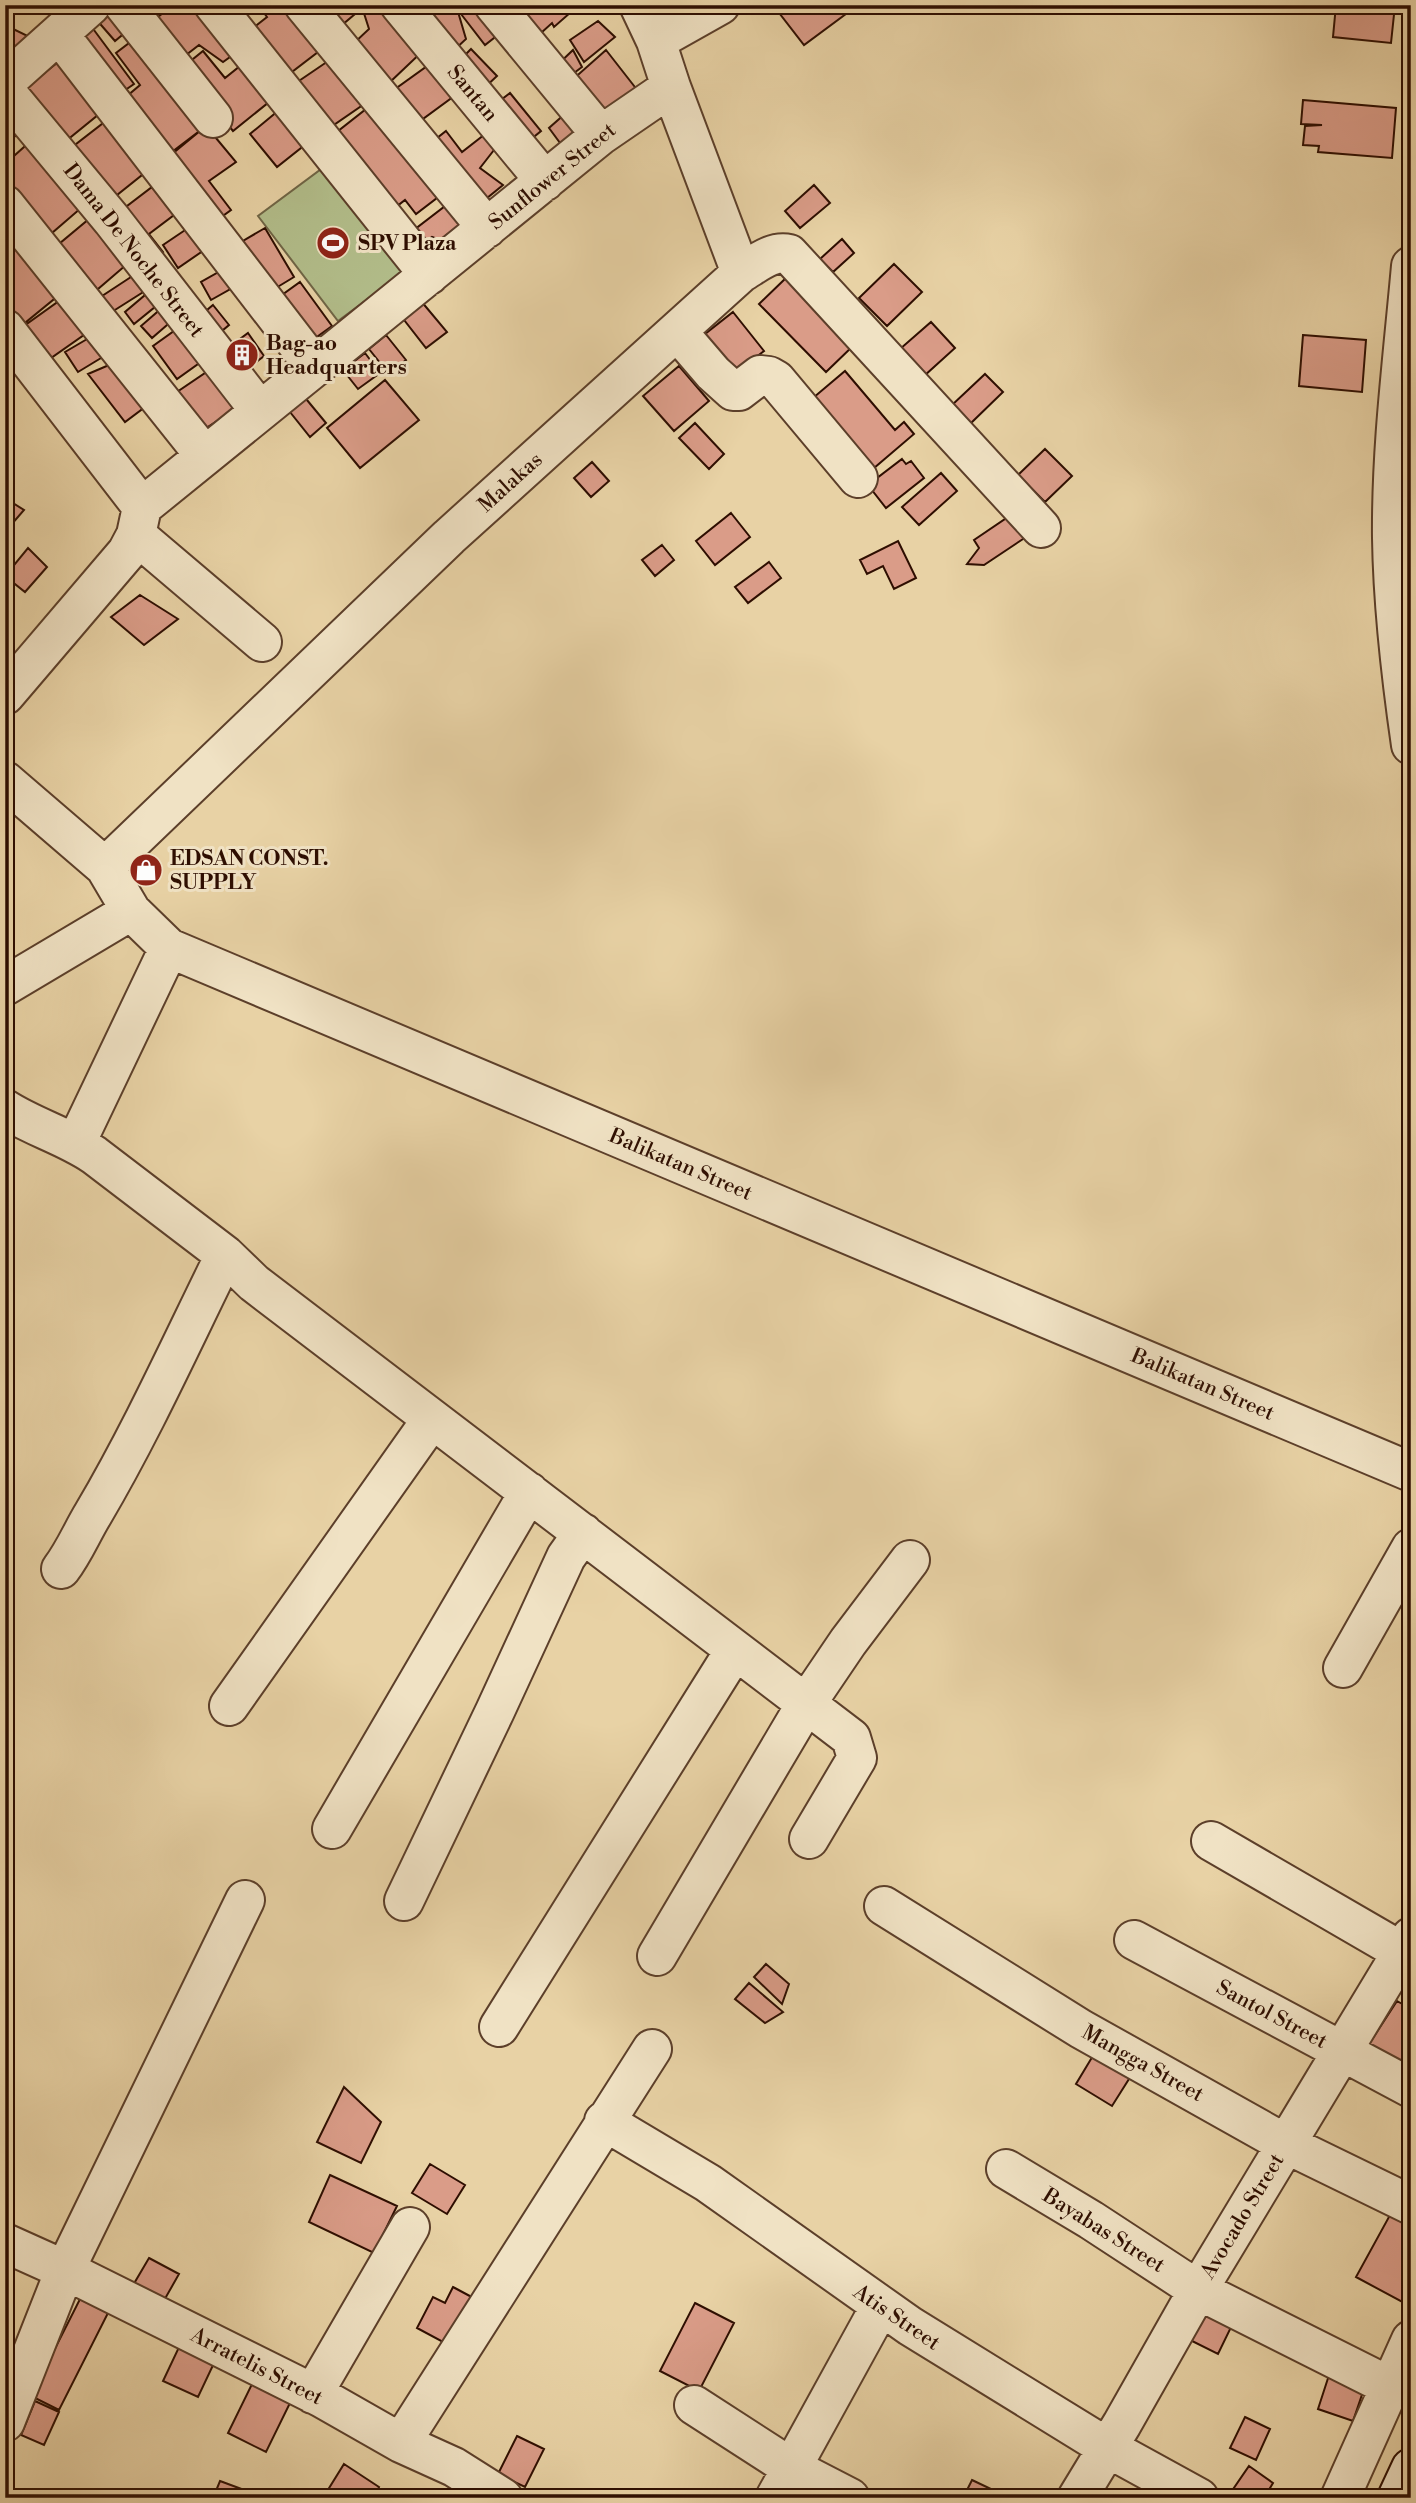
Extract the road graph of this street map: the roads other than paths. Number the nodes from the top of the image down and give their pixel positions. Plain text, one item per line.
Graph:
1 (91, 5) edge
2 (124, 5) edge
3 (214, 5) edge
4 (304, 5) edge
5 (400, 5) edge
6 (494, 5) edge
7 (639, 5) edge
8 (704, 10) edge
9 (59, 34) junction
10 (656, 41) junction
11 (5, 82) edge
12 (671, 87) junction
13 (5, 91) edge
14 (213, 118) dead end
15 (601, 135) junction
16 (545, 181) junction
17 (5, 205) edge
18 (487, 228) junction
19 (1411, 266) edge
20 (741, 272) junction
21 (429, 275) junction
22 (5, 329) edge
23 (677, 331) junction
24 (315, 367) junction
25 (260, 411) junction
26 (205, 456) junction
27 (858, 478) dead end
28 (139, 521) junction
29 (1041, 528) dead end
30 (262, 642) dead end
31 (5, 695) edge
32 (1411, 745) edge
33 (5, 781) edge
34 (105, 867) junction
35 (131, 911) junction
36 (169, 948) junction
37 (5, 986) edge
38 (5, 1109) edge
39 (76, 1143) junction
40 (225, 1255) junction
41 (432, 1419) junction
42 (1411, 1472) edge
43 (528, 1492) junction
44 (583, 1534) junction
45 (1411, 1548) edge
46 (910, 1560) dead end
47 (61, 1569) dead end
48 (735, 1650) junction
49 (1343, 1668) dead end
50 (806, 1704) junction
51 (229, 1706) dead end
52 (332, 1829) dead end
53 (808, 1839) dead end
54 (1211, 1841) dead end
55 (245, 1900) dead end
56 (404, 1900) dead end
57 (884, 1906) dead end
58 (1133, 1940) dead end
59 (1408, 1949) edge
60 (657, 1956) dead end
61 (499, 2027) dead end
62 (652, 2049) dead end
63 (1342, 2052) junction
64 (1411, 2088) edge
65 (604, 2121) junction
66 (1286, 2144) junction
67 (1006, 2169) dead end
68 (1411, 2205) edge
69 (410, 2227) dead end
70 (5, 2243) edge
71 (65, 2270) junction
72 (1198, 2290) junction
73 (880, 2307) junction
74 (1411, 2340) edge
75 (1389, 2386) junction
76 (313, 2394) junction
77 (694, 2405) dead end
78 (5, 2422) edge
79 (401, 2443) junction
80 (1108, 2448) junction
81 (1411, 2468) edge
82 (783, 2483) edge
83 (503, 2498) edge
84 (850, 2498) edge
85 (1077, 2498) edge
86 (1199, 2498) edge
87 (1340, 2498) edge
88 (1397, 2498) edge

1 - 9 street
2 - 14 street
3 - 21 street
4 - 18 street
5 - 16 street, Santan
6 - 15 street
7 - 10 street
8 - 10 street
9 - 11 street
9 - 24 street
10 - 12 street
12 - 15 street, Sunflower Street
12 - 20 street
13 - 25 street, Dama De Noche Street
15 - 16 street, Sunflower Street
16 - 18 street, Sunflower Street
17 - 26 street
18 - 21 street, Sunflower Street
19 - 32 street
20 - 23 street, Malakas
20 - 29 street, Malakas
21 - 24 street, Sunflower Street
22 - 28 street
23 - 27 street
23 - 34 street, Malakas
24 - 25 street, Sunflower Street
25 - 26 street, Sunflower Street
26 - 28 street, Sunflower Street
28 - 30 street
28 - 31 street, Sunflower Street
33 - 34 street, Balikatan Street
34 - 35 street, Balikatan Street
35 - 36 street, Balikatan Street
35 - 37 street
36 - 39 street
36 - 42 street, Balikatan Street
38 - 39 street
39 - 40 street
40 - 41 street
40 - 47 street
41 - 43 street
41 - 51 street
43 - 44 street
43 - 52 street
44 - 48 street
44 - 56 street
45 - 49 street
46 - 50 street
48 - 50 street
48 - 61 street
50 - 53 street
50 - 60 street
54 - 59 street
55 - 71 street
57 - 66 street, Mangga Street
58 - 63 street, Santol Street
59 - 63 street, Avocado Street
62 - 65 street
63 - 64 street, Santol Street
63 - 66 street, Avocado Street
65 - 73 street, Atis Street
65 - 79 street
66 - 68 street, Mangga Street
66 - 72 street, Avocado Street
67 - 72 street, Bayabas Street
69 - 76 street
70 - 71 street, Arratelis Street
71 - 76 street, Arratelis Street
71 - 78 street
72 - 75 street, Bayabas Street
72 - 80 street, Avocado Street
73 - 80 street, Atis Street
73 - 82 street
74 - 75 street
75 - 87 street
76 - 79 street, Arratelis Street
77 - 82 street
79 - 83 street, Arratelis Street
80 - 85 street, Avocado Street
80 - 86 street, Atis Street
81 - 88 street
82 - 84 street

